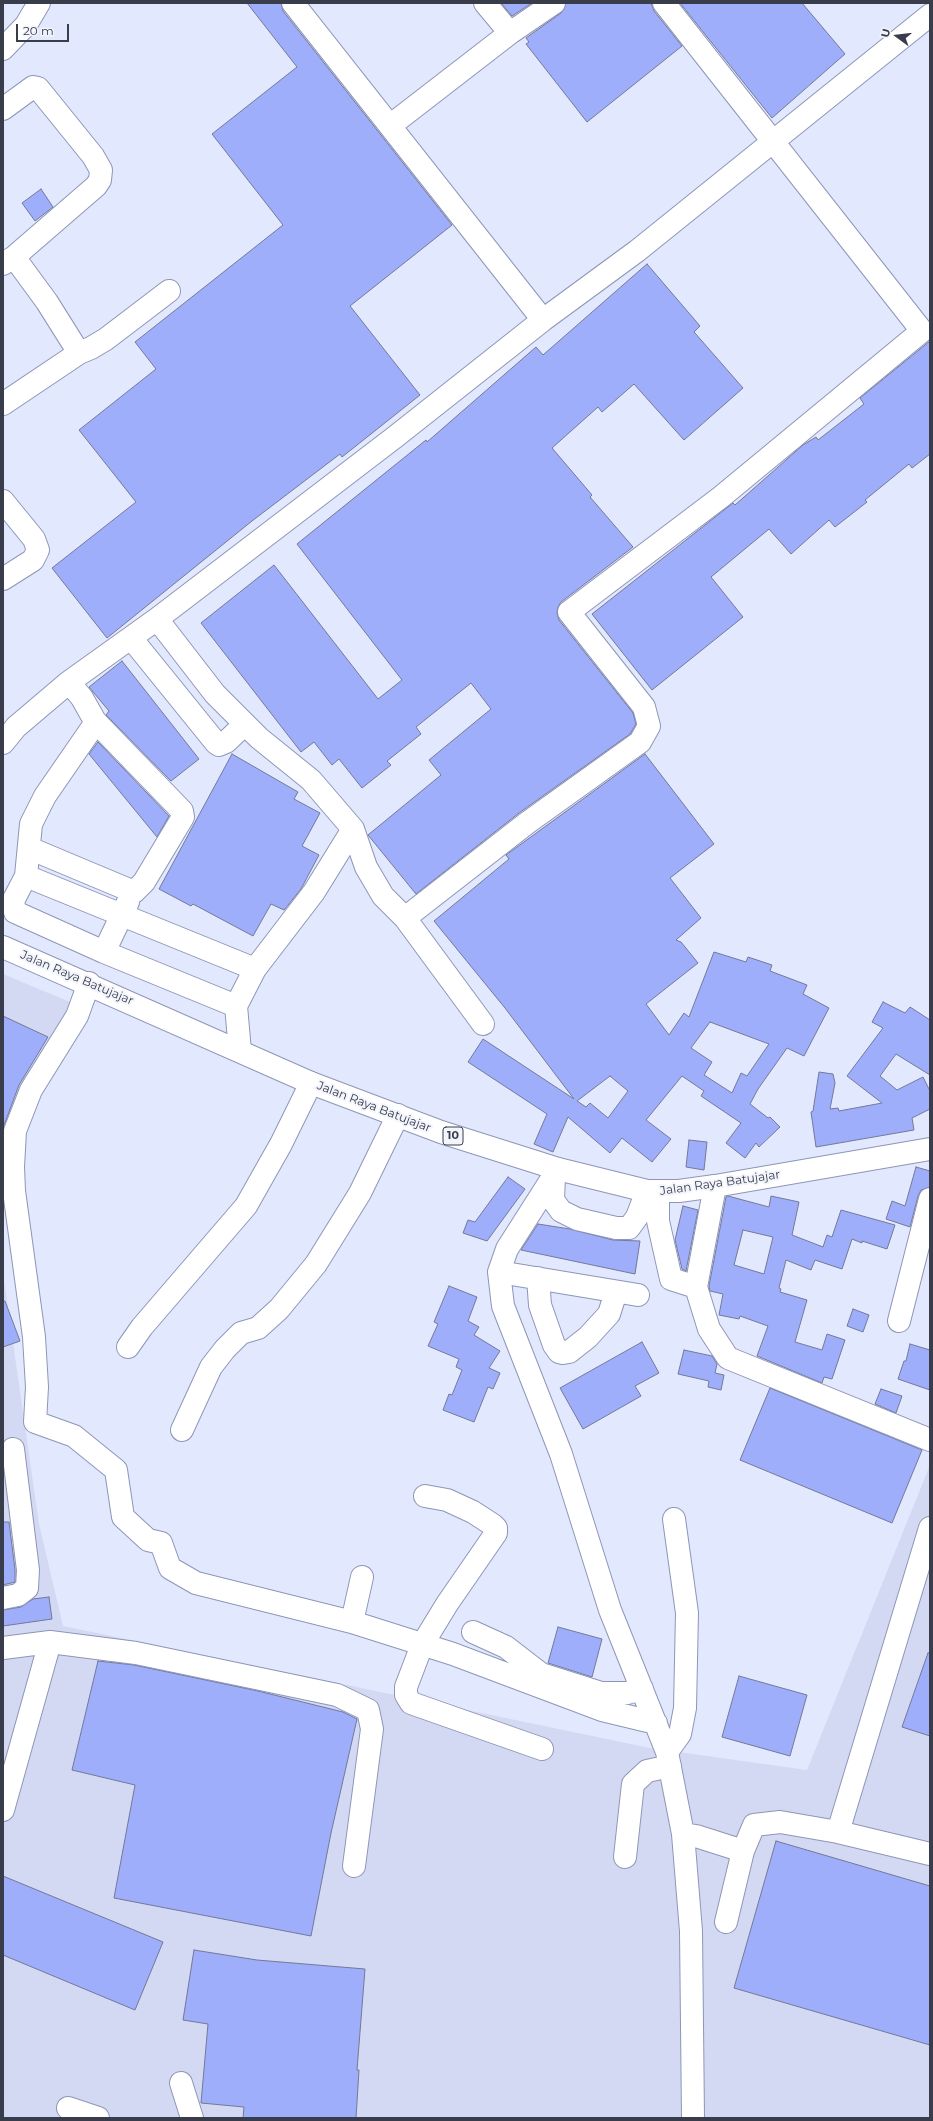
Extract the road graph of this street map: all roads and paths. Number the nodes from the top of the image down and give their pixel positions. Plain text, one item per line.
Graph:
1 (39, 3) edge
2 (293, 3) edge
3 (485, 3) edge
4 (554, 3) edge
5 (664, 3) edge
6 (930, 15) edge
7 (510, 33) junction
8 (3, 49) edge
9 (5, 104) edge
10 (391, 125) junction
11 (773, 142) junction
12 (9, 260) edge
13 (170, 291) dead end
14 (543, 320) junction
15 (927, 333) edge
16 (79, 353) junction
17 (3, 404) edge
18 (3, 501) edge
19 (3, 579) edge
20 (157, 619) junction
21 (131, 638) junction
22 (69, 682) junction
23 (95, 721) junction
24 (245, 724) junction
25 (3, 743) edge
26 (353, 829) junction
27 (29, 848) junction
28 (26, 876) junction
29 (134, 892) junction
30 (121, 914) junction
31 (405, 918) junction
32 (3, 946) edge
33 (104, 952) junction
34 (256, 969) junction
35 (89, 983) junction
36 (236, 1006) junction
37 (483, 1024) dead end
38 (240, 1051) junction
39 (311, 1083) junction
40 (398, 1115) junction
41 (930, 1149) edge
42 (556, 1172) junction
43 (715, 1186) junction
44 (653, 1192) junction
45 (930, 1199) edge
46 (498, 1272) junction
47 (538, 1278) junction
48 (696, 1287) junction
49 (616, 1292) junction
50 (638, 1295) dead end
51 (899, 1321) dead end
52 (128, 1347) dead end
53 (182, 1430) dead end
54 (930, 1440) edge
55 (13, 1449) dead end
56 (425, 1496) dead end
57 (674, 1518) dead end
58 (930, 1528) edge
59 (362, 1577) dead end
60 (3, 1598) edge
61 (352, 1622) junction
62 (473, 1632) dead end
63 (50, 1642) junction
64 (422, 1645) junction
65 (3, 1648) edge
66 (642, 1689) junction
67 (656, 1723) junction
68 (542, 1749) dead end
69 (669, 1759) junction
70 (3, 1810) edge
71 (838, 1832) junction
72 (683, 1834) junction
73 (743, 1851) junction
74 (930, 1854) edge
75 (625, 1857) dead end
76 (354, 1866) dead end
77 (726, 1922) dead end
78 (181, 2084) dead end
79 (68, 2108) dead end
80 (98, 2118) edge
81 (192, 2118) edge
82 (693, 2118) edge

1 - 8 main road
2 - 10 main road
3 - 7 main road
4 - 7 main road
5 - 11 main road
6 - 11 main road
7 - 10 main road
9 - 12 main road
10 - 14 main road
11 - 14 main road
11 - 15 main road
12 - 16 main road
13 - 16 main road
14 - 20 main road
15 - 31 main road
16 - 17 main road
18 - 19 main road
20 - 21 main road
20 - 24 main road
21 - 22 main road
21 - 24 main road
22 - 23 main road
22 - 25 main road
23 - 27 main road
23 - 29 main road
24 - 26 main road
26 - 31 main road
26 - 34 main road
27 - 28 main road
27 - 29 main road
28 - 30 main road
28 - 33 main road
29 - 30 main road
30 - 33 main road
30 - 34 main road
31 - 37 main road
32 - 35 main road, Jalan Raya Batujajar / 10
33 - 36 main road
34 - 36 main road
35 - 38 main road, Jalan Raya Batujajar / 10
35 - 61 main road
36 - 38 main road
38 - 39 main road, Jalan Raya Batujajar / 10
39 - 40 main road, Jalan Raya Batujajar / 10
39 - 52 main road
40 - 42 main road, Jalan Raya Batujajar / 10
40 - 53 main road
41 - 43 main road, Jalan Raya Batujajar / 10
42 - 44 main road, Jalan Raya Batujajar / 10
42 - 44 main road
42 - 46 main road
43 - 44 main road, Jalan Raya Batujajar / 10
43 - 48 main road
44 - 48 main road
45 - 51 main road
46 - 47 main road
46 - 66 main road
47 - 49 main road
47 - 49 main road
48 - 54 main road
49 - 50 main road
55 - 60 main road
56 - 64 main road
57 - 69 main road
58 - 71 main road
59 - 61 main road
61 - 64 main road
62 - 66 main road
63 - 65 main road
63 - 70 main road
63 - 76 main road
64 - 67 main road
64 - 68 main road
66 - 67 main road
67 - 69 main road
69 - 72 main road
69 - 75 main road
71 - 73 main road
71 - 74 main road
72 - 73 main road
72 - 82 main road
73 - 77 main road
78 - 81 main road
79 - 80 main road

